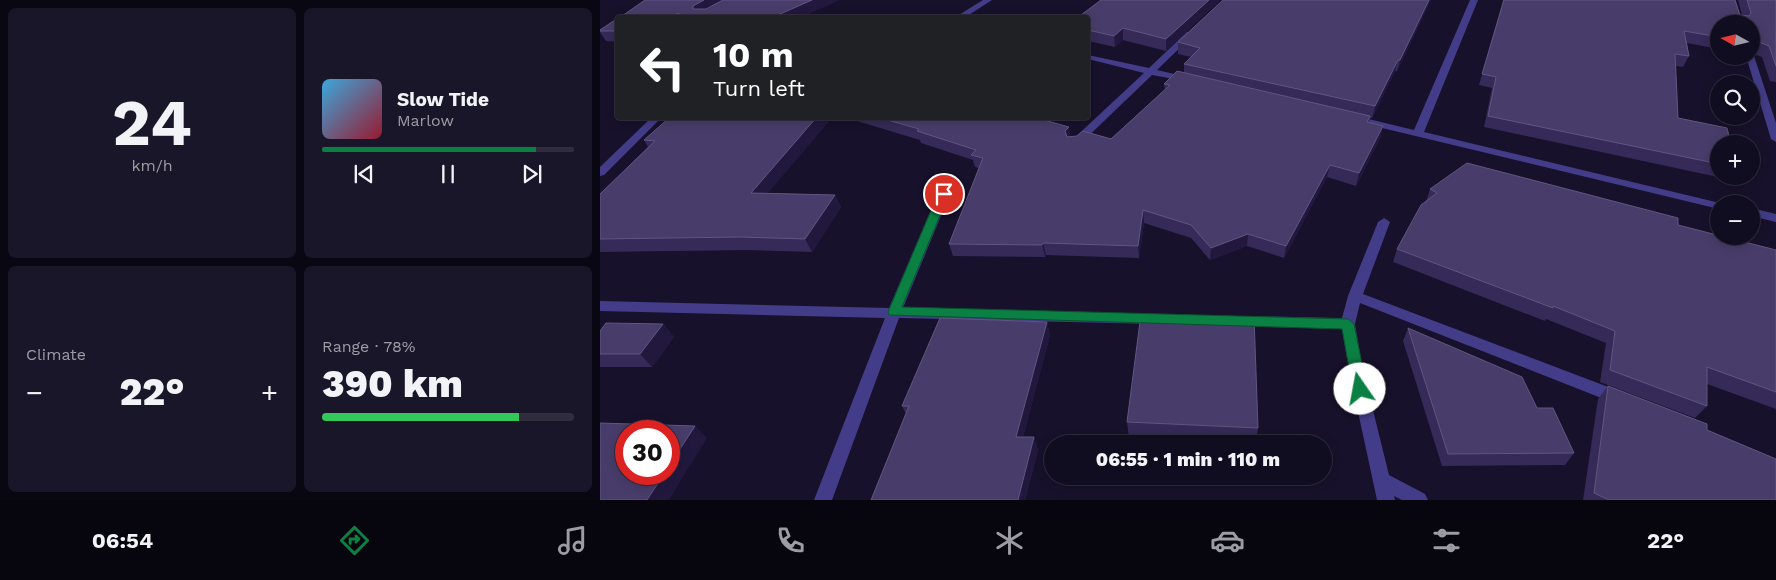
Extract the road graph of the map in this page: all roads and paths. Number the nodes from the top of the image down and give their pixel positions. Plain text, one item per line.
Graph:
1 (988, 0) edge
2 (1474, 0) edge
3 (963, 15) edge
4 (1199, 26) edge
5 (1090, 57) edge
6 (1753, 65) edge
7 (1151, 72) junction
8 (1199, 83) edge
9 (1342, 116) edge
10 (654, 120) edge
11 (1418, 133) junction
12 (1776, 139) edge
13 (1073, 144) edge
14 (600, 173) edge
15 (951, 176) dead end
16 (1710, 203) edge
17 (1760, 214) edge
18 (1776, 218) edge
19 (1384, 222) dead end
20 (1355, 296) junction
21 (600, 306) edge
22 (894, 312) junction
23 (1170, 319) edge
24 (1220, 321) edge
25 (1348, 324) junction
26 (1630, 402) edge
27 (1381, 480) junction
28 (823, 500) edge
29 (1386, 500) edge
30 (1418, 500) edge

1 - 3 street
2 - 11 street
4 - 7 street
5 - 7 street
6 - 12 street
7 - 8 street
7 - 13 street
9 - 11 street
10 - 14 street
11 - 16 street
15 - 22 street
17 - 18 street
19 - 20 street
20 - 25 street
20 - 26 street
21 - 22 street
22 - 23 street
22 - 28 street
24 - 25 street
25 - 27 street
27 - 29 street
27 - 30 street

